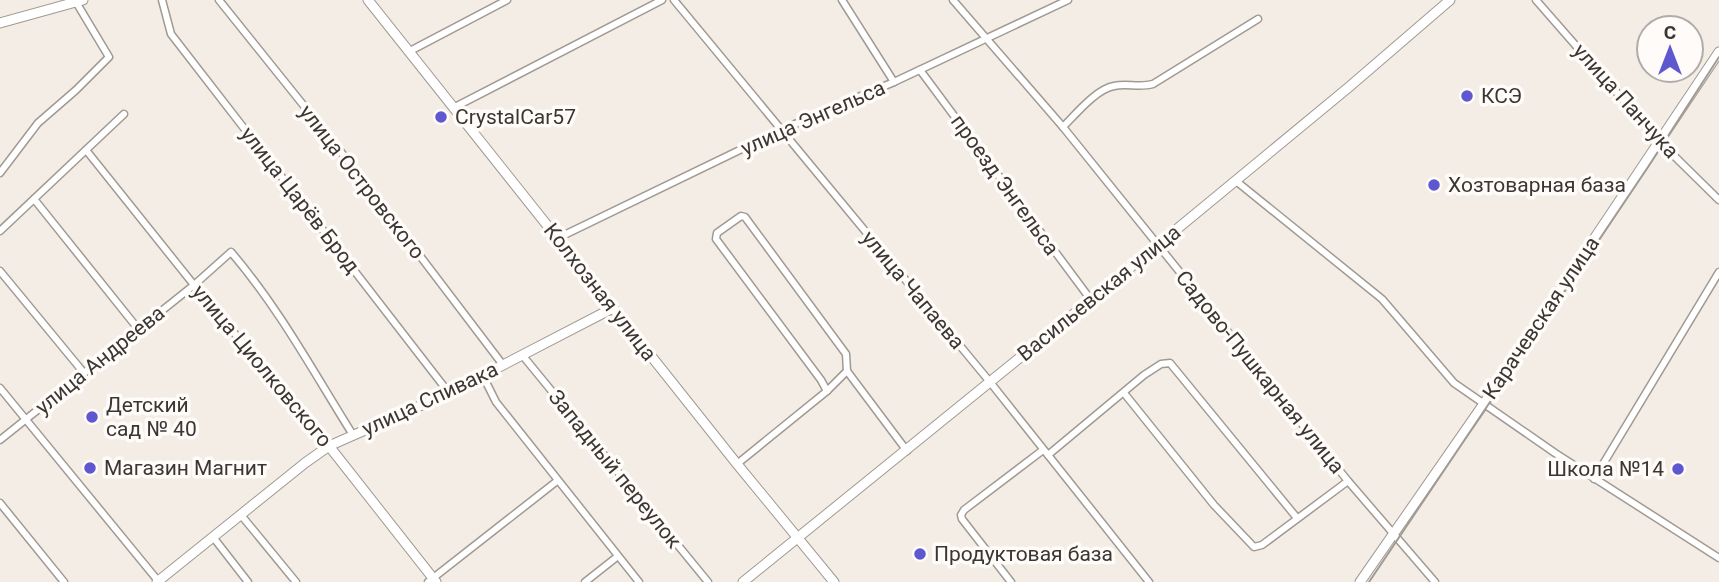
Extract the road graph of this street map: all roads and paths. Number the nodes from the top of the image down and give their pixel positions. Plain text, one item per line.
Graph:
1 (162, 0) edge
2 (219, 0) edge
3 (368, 0) edge
4 (507, 0) edge
5 (662, 0) edge
6 (674, 0) edge
7 (842, 0) edge
8 (953, 0) edge
9 (1068, 0) edge
10 (1450, 0) edge
11 (1536, 0) edge
12 (79, 1) edge
13 (1258, 19) dead end
14 (0, 23) edge
15 (984, 39) junction
16 (410, 51) junction
17 (1719, 52) edge
18 (920, 70) junction
19 (894, 82) junction
20 (455, 107) junction
21 (124, 114) dead end
22 (1063, 127) junction
23 (781, 130) junction
24 (1660, 142) junction
25 (86, 150) junction
26 (0, 173) edge
27 (1236, 181) junction
28 (34, 200) junction
29 (1719, 200) edge
30 (0, 231) edge
31 (558, 238) junction
32 (1158, 245) junction
33 (0, 271) edge
34 (1719, 272) edge
35 (194, 285) junction
36 (1091, 300) junction
37 (613, 308) junction
38 (139, 330) junction
39 (523, 356) junction
40 (503, 365) junction
41 (847, 371) junction
42 (84, 373) junction
43 (483, 376) junction
44 (990, 382) junction
45 (0, 388) edge
46 (827, 391) junction
47 (449, 393) junction
48 (1124, 393) junction
49 (1483, 405) junction
50 (26, 419) junction
51 (353, 435) junction
52 (0, 440) edge
53 (329, 446) junction
54 (907, 451) junction
55 (1046, 453) junction
56 (737, 464) junction
57 (1594, 479) junction
58 (557, 481) junction
59 (1348, 481) junction
60 (0, 503) edge
61 (241, 515) junction
62 (1297, 518) junction
63 (1393, 534) junction
64 (213, 537) junction
65 (799, 537) junction
66 (618, 556) junction
67 (1719, 558) edge
68 (432, 581) edge
69 (64, 582) edge
70 (158, 582) edge
71 (248, 582) edge
72 (296, 582) edge
73 (585, 582) edge
74 (639, 582) edge
75 (708, 582) edge
76 (743, 582) edge
77 (834, 582) edge
78 (1011, 582) edge
79 (1149, 582) edge
80 (1360, 582) edge
81 (1435, 582) edge

1 - 47 street, улица Царёв Брод
2 - 40 street, улица Островского
3 - 16 main road, Колхозная улица
4 - 16 street
5 - 20 street
6 - 23 street, улица Чапаева
7 - 19 street
8 - 15 street, Садово-Пушкарная улица
9 - 15 street, улица Энгельса
10 - 27 main road, Васильевская улица
11 - 24 street, улица Панчука
12 - 14 main road
12 - 26 street
13 - 22 street
15 - 18 street, улица Энгельса
15 - 22 street, Садово-Пушкарная улица
16 - 20 main road, Колхозная улица
17 - 24 main road, Карачевская улица
18 - 19 street, улица Энгельса
18 - 36 street, проезд Энгельса
19 - 23 street, улица Энгельса
20 - 31 main road, Колхозная улица
21 - 25 street
22 - 32 street, Садово-Пушкарная улица
23 - 31 street, улица Энгельса
23 - 44 street, улица Чапаева
24 - 29 street, улица Панчука
24 - 49 main road, Карачевская улица
25 - 28 street
25 - 35 street, улица Циолковского
27 - 32 main road, Васильевская улица
27 - 49 street
28 - 30 street
28 - 38 street
31 - 37 main road, Колхозная улица
32 - 36 main road, Васильевская улица
32 - 59 street, Садово-Пушкарная улица
33 - 42 street
34 - 57 street
35 - 38 street, улица Андреева
35 - 51 street, улица Андреева
35 - 53 street, улица Циолковского
36 - 44 main road, Васильевская улица
37 - 39 main road, улица Спивака
37 - 56 main road, Колхозная улица
38 - 42 street, улица Андреева
39 - 40 main road, улица Спивака
39 - 75 street, Западный переулок
40 - 43 main road, улица Спивака
41 - 46 street
41 - 46 street
41 - 54 street
42 - 50 street, улица Андреева
43 - 47 main road, улица Спивака
43 - 58 street
44 - 54 main road, Васильевская улица
44 - 55 street, улица Чапаева
45 - 50 street
46 - 56 street
47 - 51 main road, улица Спивака
48 - 55 street
48 - 62 street
48 - 62 street
49 - 57 street
49 - 63 main road, Карачевская улица
50 - 52 street, улица Андреева
50 - 70 street
51 - 53 main road, улица Спивака
53 - 61 main road, улица Спивака
53 - 68 main road, улица Циолковского
54 - 65 main road, Васильевская улица
55 - 78 street
55 - 79 street, улица Чапаева
56 - 65 main road, Колхозная улица
57 - 67 street
58 - 66 street
58 - 68 street
59 - 62 street
59 - 63 street, Садово-Пушкарная улица
60 - 69 street
61 - 64 main road, улица Спивака
61 - 72 street
63 - 80 main road, Карачевская улица
63 - 81 street, Садово-Пушкарная улица
64 - 70 main road, улица Спивака
64 - 71 street
65 - 76 main road, Васильевская улица
65 - 77 main road, Колхозная улица
66 - 73 street
66 - 74 street

